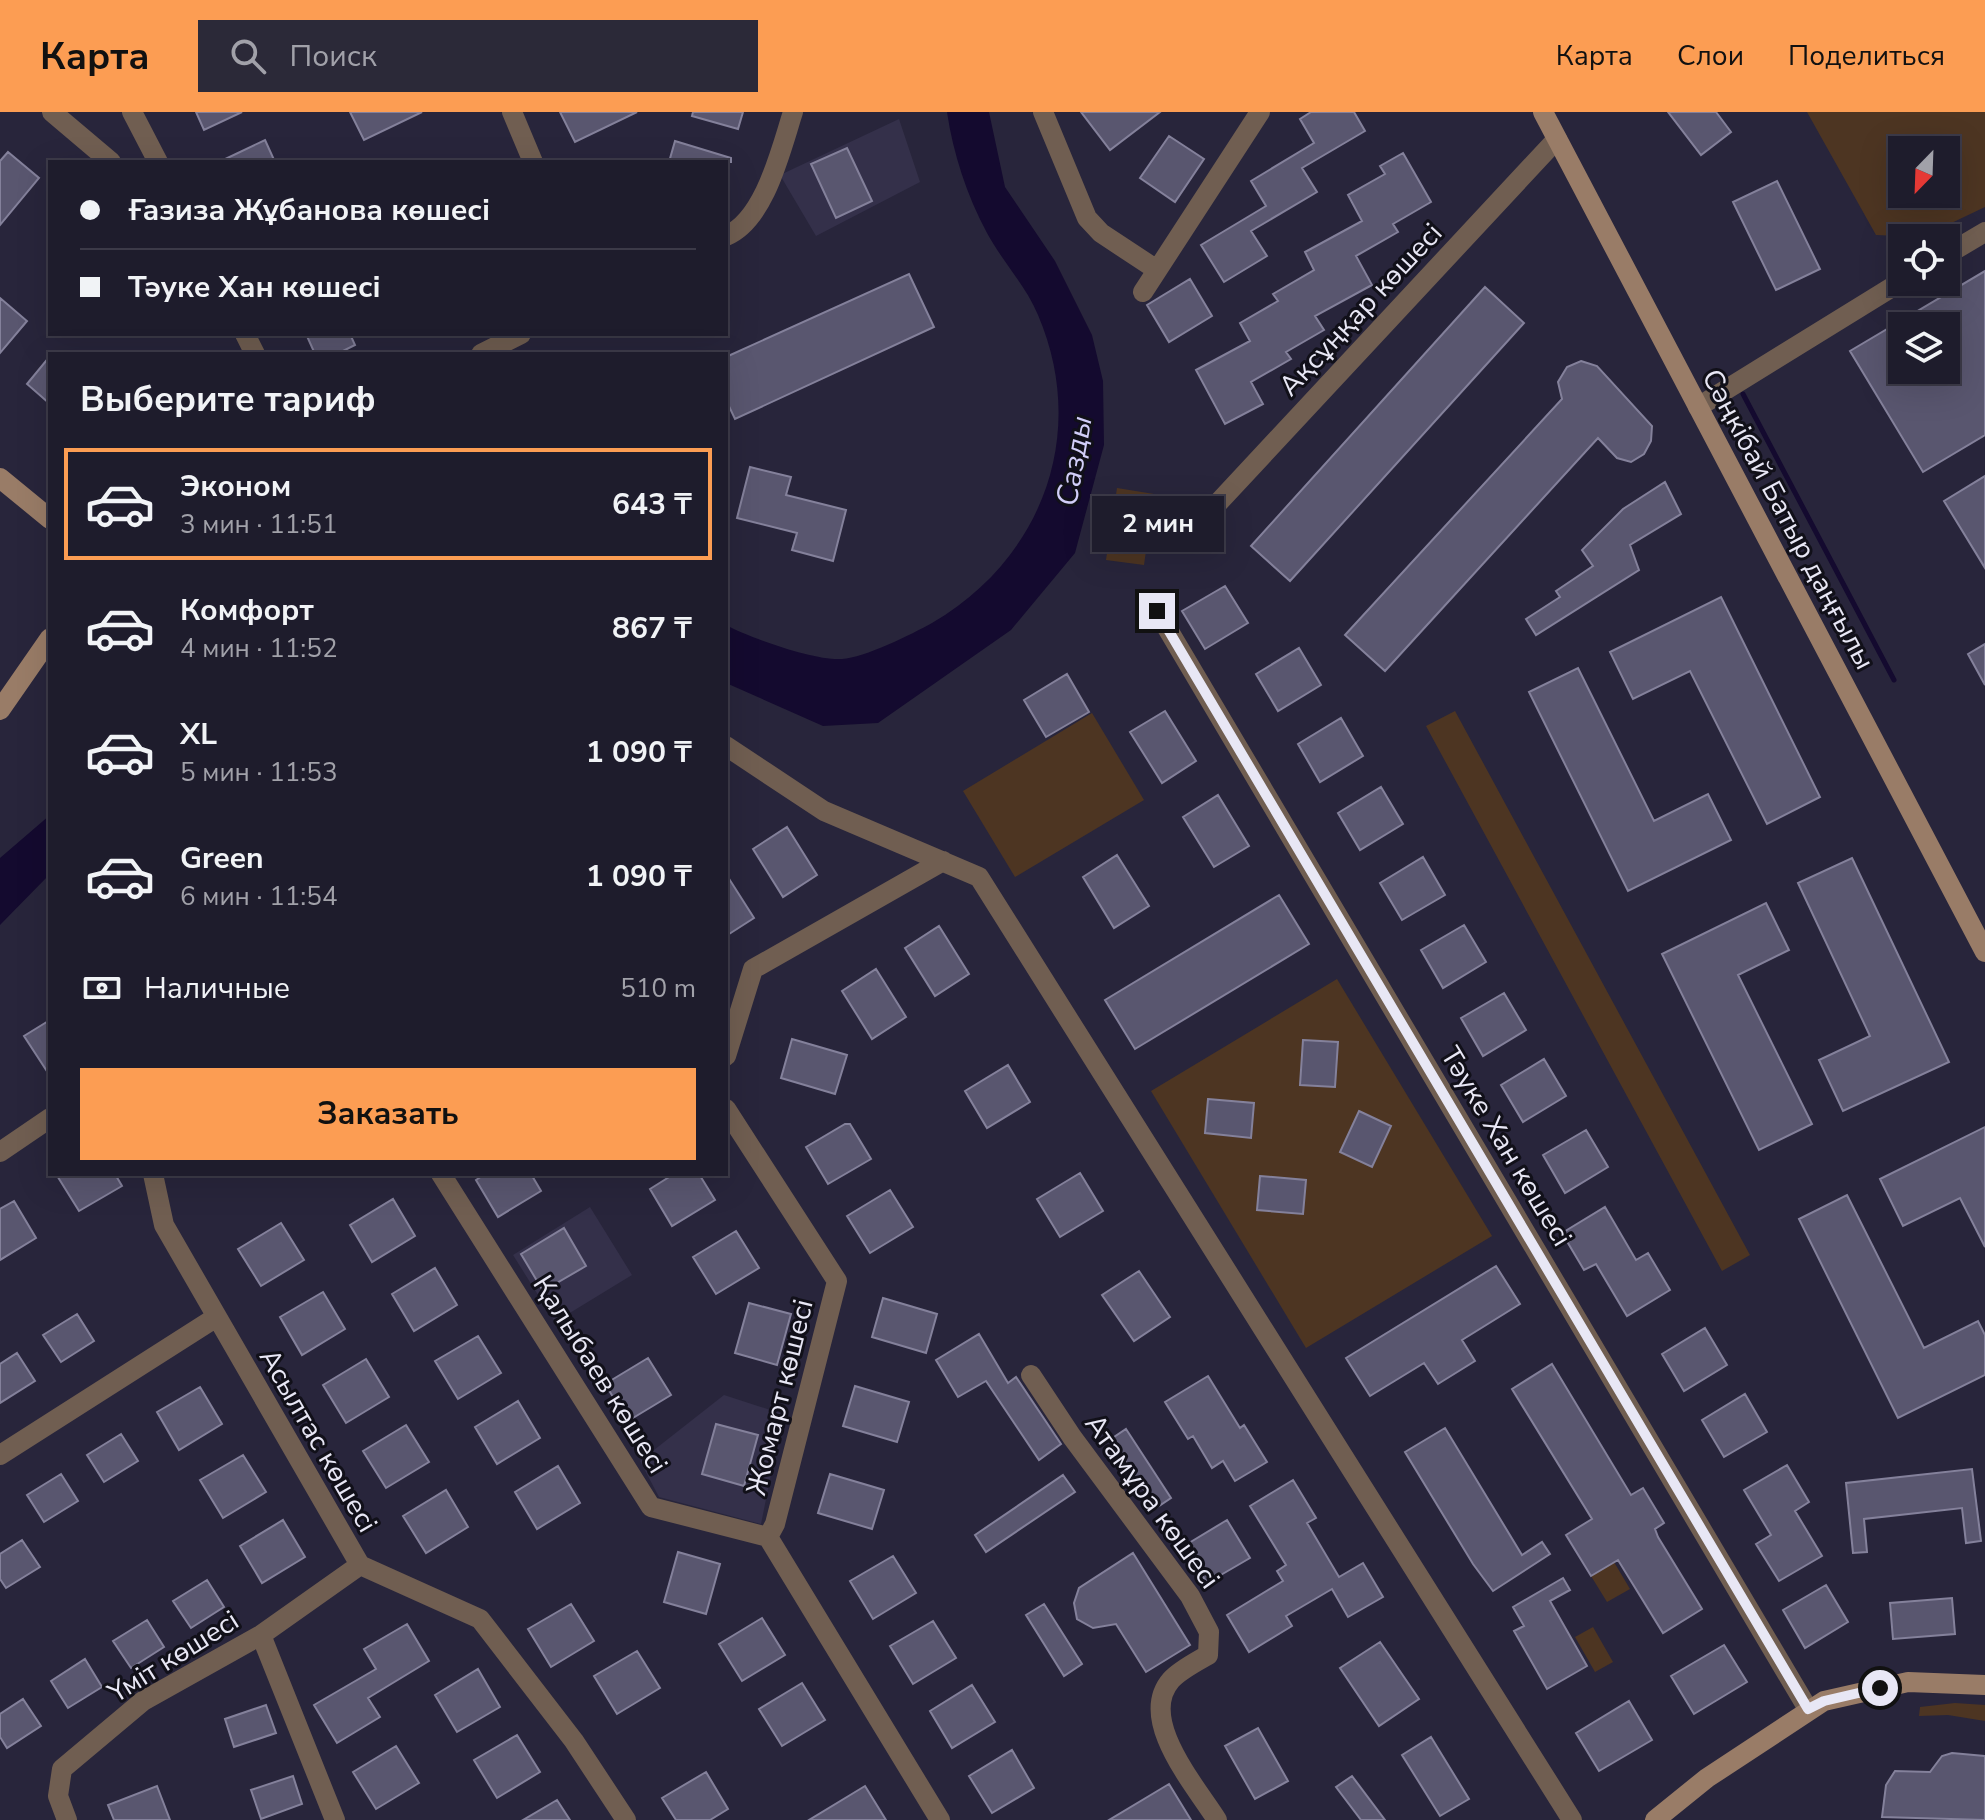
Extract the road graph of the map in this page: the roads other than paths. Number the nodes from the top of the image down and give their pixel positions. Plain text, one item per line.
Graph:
1 (52, 112) edge
2 (132, 112) edge
3 (512, 112) edge
4 (793, 112) edge
5 (1043, 112) edge
6 (1260, 112) edge
7 (1543, 112) edge
8 (1557, 139) junction
9 (109, 160) edge
10 (157, 160) edge
11 (532, 160) edge
12 (1985, 232) edge
13 (728, 235) edge
14 (1960, 247) edge
15 (1157, 270) junction
16 (1888, 290) edge
17 (1143, 292) dead end
18 (517, 336) edge
19 (485, 352) edge
20 (1698, 407) junction
21 (0, 478) edge
22 (48, 517) edge
23 (1204, 518) dead end
24 (1157, 611) dead end
25 (48, 641) edge
26 (0, 710) edge
27 (728, 747) edge
28 (943, 861) junction
29 (1985, 952) edge
30 (728, 1050) edge
31 (728, 1112) edge
32 (48, 1119) edge
33 (0, 1152) edge
34 (153, 1176) edge
35 (442, 1176) edge
36 (215, 1318) junction
37 (1031, 1375) dead end
38 (0, 1455) edge
39 (768, 1537) junction
40 (360, 1565) junction
41 (261, 1635) junction
42 (1985, 1685) edge
43 (1808, 1709) junction
44 (67, 1820) edge
45 (335, 1820) edge
46 (626, 1820) edge
47 (940, 1820) edge
48 (1217, 1820) edge
49 (1572, 1820) edge
50 (1655, 1820) edge

1 - 9 street
2 - 10 street
3 - 11 street
4 - 13 street
5 - 15 street
6 - 15 street
7 - 8 main road, Сәңкібай Батыр даңғылы
8 - 20 main road, Сәңкібай Батыр даңғылы
8 - 23 street, Ақсұңқар көшесі
12 - 14 street
15 - 17 street
16 - 20 street
18 - 19 street
20 - 29 main road, Сәңкібай Батыр даңғылы
21 - 22 main road
24 - 43 street, Тәуке Хан көшесі
25 - 26 main road
27 - 28 street
28 - 30 street
28 - 49 street
31 - 39 street, Жомарт көшесі
32 - 33 street
34 - 36 street, Асылтас көшесі
35 - 39 street, Қалыбаев көшесі
36 - 38 street
36 - 40 street, Асылтас көшесі
37 - 48 street, Атамұра көшесі
39 - 47 street
40 - 41 street, Үміт көшесі
40 - 46 street, Асылтас көшесі
41 - 44 street, Үміт көшесі
41 - 45 street
42 - 43 main road
43 - 50 main road

